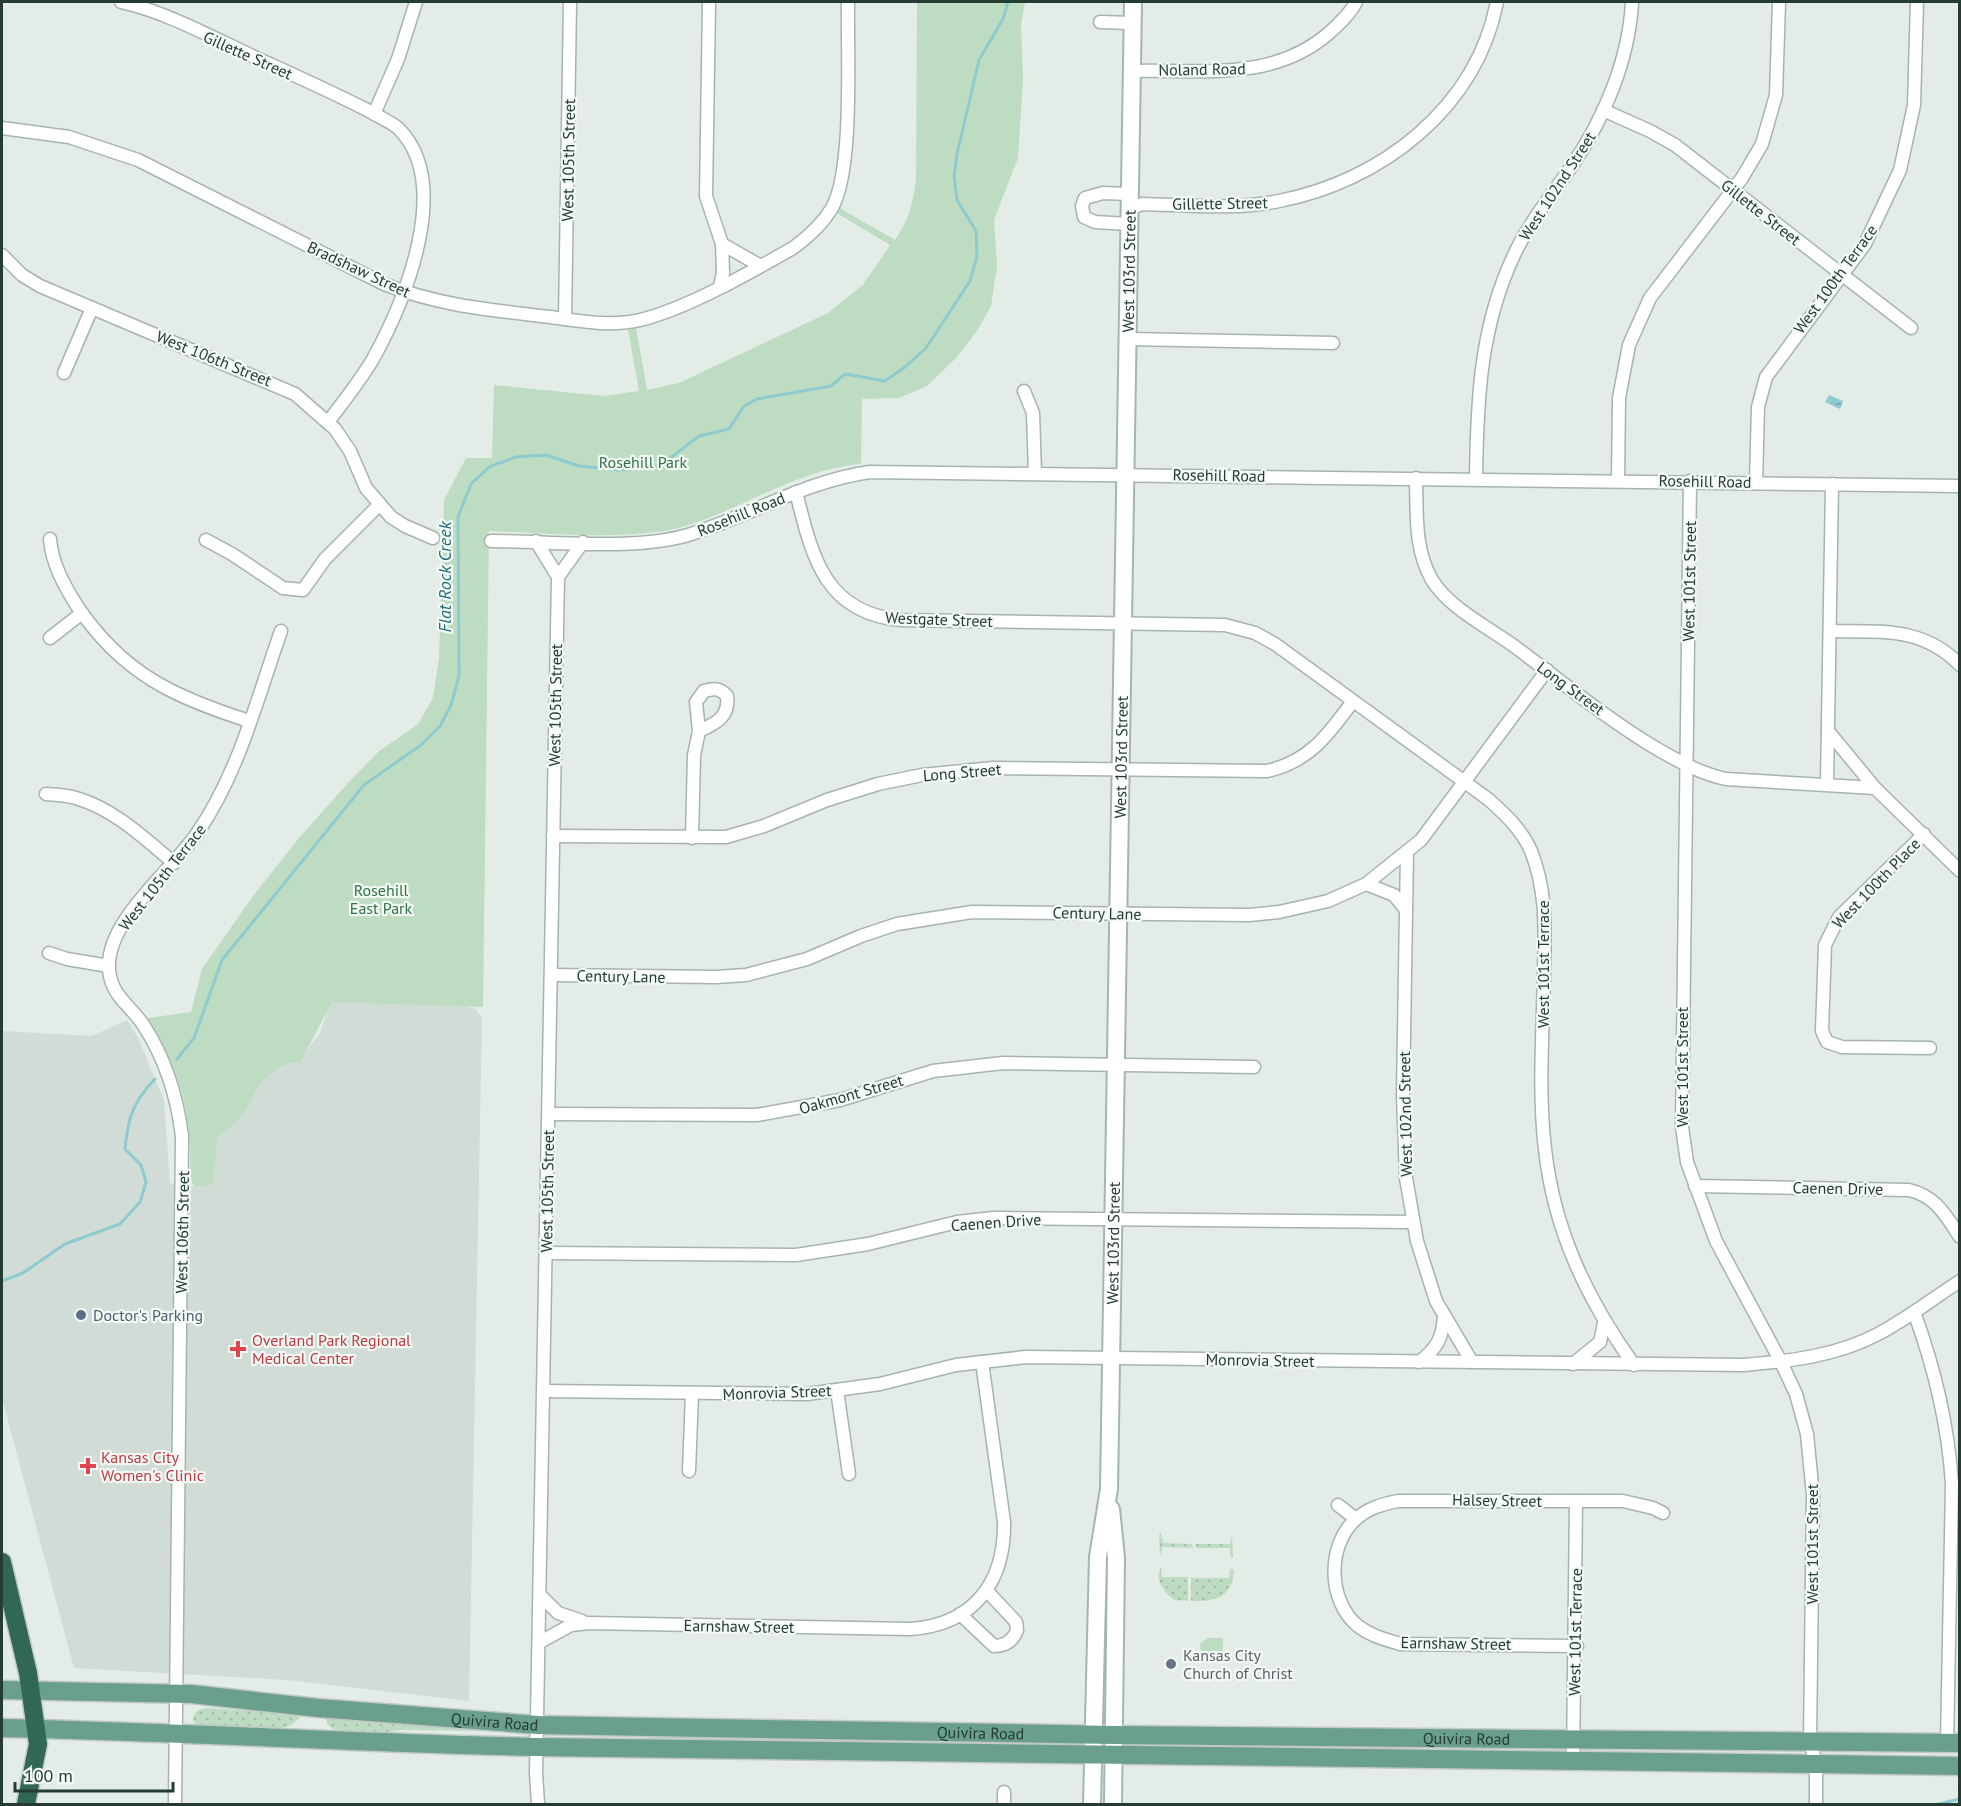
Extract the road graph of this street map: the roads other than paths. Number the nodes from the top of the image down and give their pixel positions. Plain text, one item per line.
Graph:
1 (121, 2) edge
2 (416, 2) edge
3 (570, 2) edge
4 (709, 2) edge
5 (848, 2) edge
6 (1133, 2) edge
7 (1356, 2) edge
8 (1497, 2) edge
9 (1632, 2) edge
10 (1779, 2) edge
11 (1917, 2) edge
12 (1100, 22) dead end
13 (1132, 23) junction
14 (1132, 71) junction
15 (1603, 110) junction
16 (374, 114) junction
17 (2, 128) edge
18 (1732, 190) junction
19 (1130, 209) junction
20 (722, 244) junction
21 (2, 255) edge
22 (759, 266) junction
23 (1842, 276) junction
24 (720, 286) junction
25 (403, 291) junction
26 (92, 308) junction
27 (565, 319) junction
28 (1911, 328) dead end
29 (1127, 339) junction
30 (1333, 343) dead end
31 (64, 373) dead end
32 (1024, 391) dead end
33 (328, 422) junction
34 (1125, 473) junction
35 (1035, 474) junction
36 (1416, 478) junction
37 (1476, 478) junction
38 (1618, 480) junction
39 (1690, 481) junction
40 (1756, 482) junction
41 (1832, 484) junction
42 (1959, 486) edge
43 (796, 492) junction
44 (380, 504) junction
45 (433, 538) dead end
46 (50, 539) dead end
47 (206, 540) dead end
48 (491, 541) dead end
49 (536, 541) junction
50 (584, 542) junction
51 (558, 577) junction
52 (82, 613) junction
53 (1123, 624) junction
54 (281, 631) dead end
55 (1830, 631) junction
56 (50, 638) dead end
57 (1959, 665) edge
58 (1547, 670) junction
59 (1353, 701) junction
60 (249, 721) junction
61 (699, 731) dead end
62 (1828, 731) junction
63 (1686, 764) junction
64 (1121, 770) junction
65 (1466, 783) junction
66 (1827, 783) junction
67 (1875, 788) junction
68 (46, 794) dead end
69 (1924, 834) junction
70 (553, 836) junction
71 (692, 838) junction
72 (1407, 852) junction
73 (174, 863) junction
74 (1959, 871) edge
75 (1366, 884) junction
76 (1406, 910) junction
77 (1119, 913) junction
78 (49, 953) dead end
79 (109, 966) junction
80 (551, 975) junction
81 (1930, 1048) dead end
82 (1116, 1064) junction
83 (1254, 1067) dead end
84 (549, 1114) junction
85 (1695, 1186) junction
86 (1113, 1220) junction
87 (1413, 1222) junction
88 (1959, 1238) edge
89 (546, 1253) junction
90 (1959, 1281) edge
91 (1914, 1312) junction
92 (1444, 1314) junction
93 (1604, 1323) junction
94 (1111, 1359) junction
95 (982, 1362) junction
96 (1419, 1362) junction
97 (1472, 1362) junction
98 (1781, 1362) junction
99 (1573, 1364) junction
100 (1634, 1365) junction
101 (837, 1390) junction
102 (544, 1391) junction
103 (692, 1394) junction
104 (689, 1471) dead end
105 (849, 1474) dead end
106 (1108, 1489) junction
107 (1576, 1501) junction
108 (1338, 1505) dead end
109 (1663, 1514) dead end
110 (1356, 1519) junction
111 (2, 1562) edge
112 (987, 1591) junction
113 (541, 1596) junction
114 (960, 1614) junction
115 (589, 1623) junction
116 (540, 1642) junction
117 (1577, 1646) junction
118 (2, 1690) edge
119 (30, 1690) junction
120 (178, 1693) junction
121 (538, 1725) junction
122 (3, 1728) edge
123 (36, 1728) junction
124 (177, 1732) junction
125 (1093, 1734) junction
126 (1114, 1735) junction
127 (1573, 1739) junction
128 (1810, 1741) junction
129 (1953, 1743) edge
130 (537, 1748) junction
131 (1093, 1757) junction
132 (1114, 1757) junction
133 (1573, 1762) junction
134 (1816, 1764) junction
135 (1959, 1766) edge
136 (1004, 1791) dead end
137 (26, 1804) edge
138 (175, 1804) edge
139 (538, 1804) edge
140 (1004, 1804) edge
141 (1092, 1804) edge
142 (1113, 1804) edge
143 (1815, 1804) edge

1 - 16 street, Gillette Street
2 - 16 street
3 - 27 street, West 105th Street
4 - 20 street
5 - 22 street, Bradshaw Street
6 - 13 main road, West 103rd Street
7 - 14 street, Noland Road
8 - 19 street, Gillette Street
9 - 15 street, West 102nd Street
10 - 18 street
11 - 23 street, West 100th Terrace
12 - 13 street
13 - 14 main road, West 103rd Street
14 - 19 main road, West 103rd Street
15 - 18 street, Gillette Street
15 - 37 street, West 102nd Street
16 - 25 street
17 - 25 street, Bradshaw Street
18 - 23 street, Gillette Street
18 - 38 street
19 - 29 main road, West 103rd Street
20 - 22 street
20 - 24 street
21 - 26 street, West 106th Street
22 - 24 street, Bradshaw Street
23 - 28 street, Gillette Street
23 - 40 street, West 100th Terrace
24 - 27 street, Bradshaw Street
25 - 27 street, Bradshaw Street
25 - 33 street
26 - 31 street
26 - 33 street, West 106th Street
29 - 30 street
29 - 34 main road, West 103rd Street
32 - 35 street
33 - 44 street
34 - 35 street, Rosehill Road
34 - 36 street, Rosehill Road
34 - 53 main road, West 103rd Street
35 - 43 street, Rosehill Road
36 - 37 street, Rosehill Road
36 - 58 street, Long Street
37 - 38 street, Rosehill Road
38 - 39 street, Rosehill Road
39 - 40 street, Rosehill Road
39 - 63 street, West 101st Street
40 - 41 street, Rosehill Road
41 - 42 street, Rosehill Road
41 - 55 street
43 - 50 street, Rosehill Road
43 - 53 street, Westgate Street
44 - 45 street
44 - 47 street
46 - 52 street
48 - 49 street, Rosehill Road
49 - 50 street, Rosehill Road
49 - 51 street
50 - 51 street
51 - 70 street, West 105th Street
52 - 56 street
52 - 60 street
53 - 59 street, West 101st Terrace
53 - 64 main road, West 103rd Street
54 - 60 street, West 105th Terrace
55 - 57 street
55 - 62 street
58 - 63 street, Long Street
58 - 65 street, Century Lane
59 - 64 street, Long Street
59 - 65 street, West 101st Terrace
60 - 73 street, West 105th Terrace
61 - 71 street
62 - 66 street
62 - 67 street
63 - 66 street, Long Street
63 - 85 street, West 101st Street
64 - 71 street, Long Street
64 - 77 main road, West 103rd Street
65 - 72 street, Century Lane
65 - 93 street, West 101st Terrace
66 - 67 street, Long Street
67 - 69 street
68 - 73 street
69 - 74 street
69 - 81 street, West 100th Place
70 - 71 street, Long Street
70 - 80 street, West 105th Street
72 - 75 street, Century Lane
72 - 76 street, West 102nd Street
73 - 79 street, West 105th Terrace
75 - 76 street
75 - 77 street, Century Lane
76 - 87 street, West 102nd Street
77 - 80 street, Century Lane
77 - 82 main road, West 103rd Street
78 - 79 street
79 - 120 street, West 106th Street
80 - 84 street, West 105th Street
82 - 83 street, Oakmont Street
82 - 84 street, Oakmont Street
82 - 86 main road, West 103rd Street
84 - 89 street, West 105th Street
85 - 88 street, Caenen Drive
85 - 98 street, West 101st Street
86 - 87 street, Caenen Drive
86 - 89 street, Caenen Drive
86 - 94 main road, West 103rd Street
87 - 92 street, West 102nd Street
89 - 102 street, West 105th Street
90 - 91 street, Monrovia Street
91 - 98 street, Monrovia Street
91 - 129 street
92 - 96 street
92 - 97 street, West 102nd Street
93 - 99 street
93 - 100 street, West 101st Terrace
94 - 95 street, Monrovia Street
94 - 96 street, Monrovia Street
94 - 106 main road, West 103rd Street
95 - 101 street, Monrovia Street
95 - 112 street
96 - 97 street, Monrovia Street
97 - 99 street, Monrovia Street
98 - 100 street, Monrovia Street
98 - 128 street, West 101st Street
99 - 100 street, Monrovia Street
101 - 103 street, Monrovia Street
101 - 105 street
102 - 103 street, Monrovia Street
102 - 113 street, West 105th Street
103 - 104 street
106 - 125 main road, West 103rd Street
106 - 126 main road, West 103rd Street
107 - 109 street, Halsey Street
107 - 110 street, Halsey Street
107 - 117 street, West 101st Terrace
108 - 110 street
110 - 117 street, Earnshaw Street
111 - 119 highway
112 - 114 street, Earnshaw Street
112 - 114 street
113 - 115 street, Earnshaw Street
113 - 116 street, West 105th Street
114 - 115 street, Earnshaw Street
115 - 116 street, Earnshaw Street
116 - 121 street, West 105th Street
117 - 127 street, West 101st Terrace
118 - 119 main road, Quivira Road
119 - 120 main road, Quivira Road
119 - 123 highway
120 - 121 main road, Quivira Road
120 - 124 street, West 106th Street
121 - 125 main road, Quivira Road
121 - 130 street, West 105th Street
122 - 123 main road, Quivira Road
123 - 124 main road, Quivira Road
123 - 137 highway
124 - 130 main road, Quivira Road
124 - 138 street, West 106th Street
125 - 126 main road, Quivira Road
125 - 131 main road, West 103rd Street
126 - 127 main road, Quivira Road
126 - 132 main road, West 103rd Street
127 - 128 main road, Quivira Road
127 - 133 street, West 101st Terrace
128 - 129 main road, Quivira Road
128 - 134 street, West 101st Street
130 - 131 main road, Quivira Road
130 - 139 street, West 105th Street
131 - 132 main road, Quivira Road
131 - 141 main road, West 103rd Street
132 - 133 main road, Quivira Road
132 - 142 main road, West 103rd Street
133 - 134 main road, Quivira Road
134 - 135 main road, Quivira Road
134 - 143 street, West 101st Street
136 - 140 street

